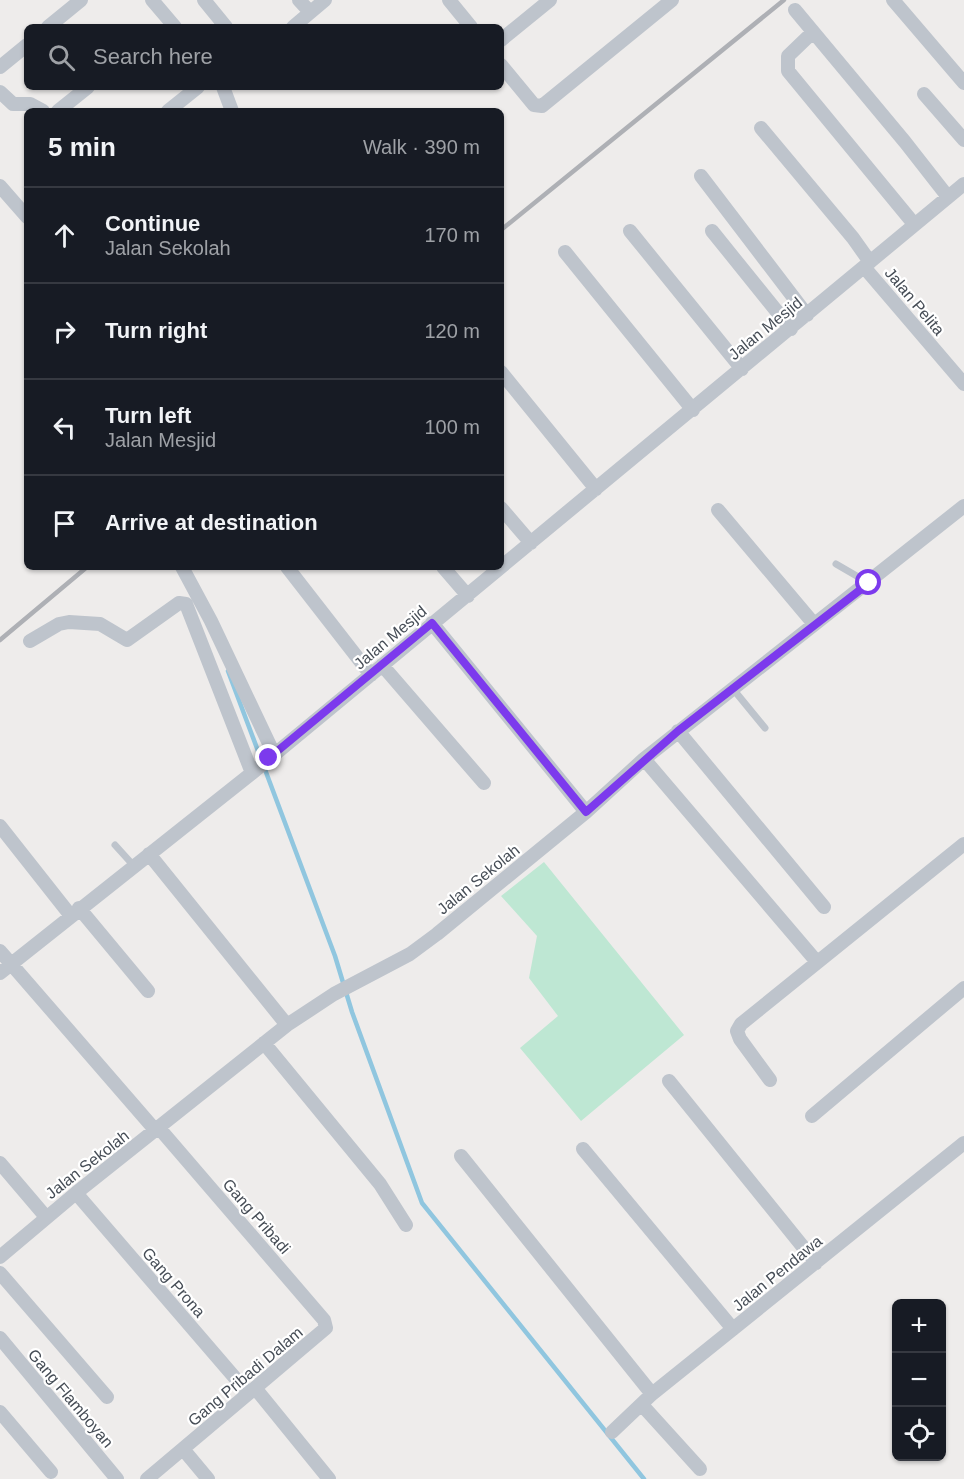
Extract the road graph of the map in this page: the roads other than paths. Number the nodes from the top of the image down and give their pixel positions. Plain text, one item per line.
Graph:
1 (81, 0) edge
2 (152, 0) edge
3 (204, 0) edge
4 (299, 0) edge
5 (326, 0) edge
6 (449, 0) edge
7 (550, 0) edge
8 (672, 0) edge
9 (893, 0) edge
10 (795, 10) dead end
11 (310, 12) junction
12 (52, 24) edge
13 (169, 24) edge
14 (224, 24) edge
15 (296, 24) edge
16 (469, 24) edge
17 (813, 32) junction
18 (504, 38) edge
19 (24, 47) edge
20 (0, 67) edge
21 (504, 69) edge
22 (964, 83) edge
23 (84, 90) edge
24 (194, 90) edge
25 (224, 90) edge
26 (0, 92) edge
27 (924, 94) dead end
28 (37, 108) edge
29 (62, 108) edge
30 (172, 108) edge
31 (231, 108) edge
32 (761, 128) dead end
33 (964, 140) edge
34 (701, 176) dead end
35 (964, 184) edge
36 (0, 186) edge
37 (948, 197) junction
38 (24, 214) edge
39 (914, 225) junction
40 (630, 231) dead end
41 (712, 231) dead end
42 (565, 252) dead end
43 (867, 264) junction
44 (807, 315) junction
45 (791, 329) junction
46 (742, 369) junction
47 (504, 376) edge
48 (964, 384) edge
49 (693, 410) junction
50 (596, 489) junction
51 (964, 506) edge
52 (718, 510) dead end
53 (504, 512) edge
54 (531, 543) junction
55 (836, 564) dead end
56 (504, 565) edge
57 (184, 570) edge
58 (289, 570) edge
59 (446, 570) edge
60 (498, 570) edge
61 (869, 583) junction
62 (468, 596) junction
63 (432, 623) junction
64 (814, 624) junction
65 (30, 641) dead end
66 (382, 665) junction
67 (371, 675) junction
68 (733, 689) junction
69 (765, 728) dead end
70 (678, 731) junction
71 (272, 756) junction
72 (644, 759) junction
73 (255, 771) junction
74 (484, 783) dead end
75 (586, 812) junction
76 (0, 826) edge
77 (964, 844) edge
78 (116, 845) dead end
79 (149, 854) junction
80 (134, 866) junction
81 (824, 907) dead end
82 (75, 912) junction
83 (0, 951) edge
84 (817, 962) junction
85 (5, 969) edge
86 (964, 988) edge
87 (148, 991) dead end
88 (287, 1025) junction
89 (264, 1043) junction
90 (770, 1080) dead end
91 (669, 1081) dead end
92 (812, 1116) dead end
93 (157, 1129) junction
94 (964, 1143) edge
95 (583, 1149) dead end
96 (461, 1156) dead end
97 (0, 1162) edge
98 (76, 1193) junction
99 (46, 1218) junction
100 (406, 1225) dead end
101 (0, 1257) edge
102 (816, 1263) junction
103 (0, 1273) edge
104 (326, 1328) joint
105 (733, 1329) junction
106 (0, 1338) edge
107 (251, 1391) junction
108 (652, 1394) junction
109 (107, 1397) dead end
110 (642, 1405) junction
111 (0, 1412) edge
112 (612, 1432) dead end
113 (183, 1449) junction
114 (700, 1469) dead end
115 (51, 1472) dead end
116 (117, 1479) edge
117 (147, 1479) edge
118 (208, 1479) edge
119 (329, 1479) edge

1 - 12 street
2 - 13 street
3 - 14 street
4 - 11 street
5 - 11 street
6 - 16 street
7 - 18 street
8 - 21 street
9 - 22 street
10 - 17 street
11 - 15 street
17 - 37 street
17 - 39 street
19 - 20 street
23 - 29 street
24 - 30 street
25 - 31 street
26 - 28 street
27 - 33 street
32 - 43 street, Jalan Pelita
34 - 44 street
35 - 37 street, Jalan Mesjid
36 - 38 street
37 - 39 street, Jalan Mesjid
39 - 43 street, Jalan Mesjid
40 - 46 street
41 - 45 street
42 - 49 street
43 - 44 street, Jalan Mesjid
43 - 48 street, Jalan Pelita
44 - 45 street, Jalan Mesjid
45 - 46 street, Jalan Mesjid
46 - 49 street, Jalan Mesjid
47 - 50 street
49 - 50 street, Jalan Mesjid
50 - 54 street, Jalan Mesjid
51 - 61 street, Jalan Sekolah
52 - 64 street
53 - 54 street
54 - 56 street, Jalan Mesjid
55 - 61 lane
57 - 71 street
58 - 67 street
59 - 62 street
60 - 62 street, Jalan Mesjid
61 - 64 street, Jalan Sekolah
62 - 63 street, Jalan Mesjid
63 - 66 street, Jalan Mesjid
63 - 75 street
64 - 68 street, Jalan Sekolah
65 - 73 street
66 - 67 street, Jalan Mesjid
66 - 74 street
67 - 71 street, Jalan Mesjid
68 - 69 lane
68 - 70 street, Jalan Sekolah
70 - 72 street, Jalan Sekolah
70 - 81 street
71 - 73 street, Jalan Mesjid
72 - 75 street, Jalan Sekolah
72 - 84 street
73 - 79 street, Jalan Mesjid
75 - 88 street, Jalan Sekolah
76 - 82 street
77 - 84 street
78 - 80 lane
79 - 80 street, Jalan Mesjid
79 - 88 street
80 - 82 street, Jalan Mesjid
82 - 85 street, Jalan Mesjid
82 - 87 street
83 - 85 street, Gang Pribadi
84 - 90 street
85 - 93 street, Gang Pribadi
86 - 92 street
88 - 89 street, Jalan Sekolah
89 - 93 street, Jalan Sekolah
89 - 100 street
91 - 102 street
93 - 98 street, Jalan Sekolah
93 - 104 street, Gang Pribadi
94 - 102 street, Jalan Pendawa
95 - 105 street
96 - 108 street
97 - 99 street
98 - 99 street, Jalan Sekolah
98 - 107 street, Gang Prona
99 - 101 street, Jalan Sekolah
102 - 105 street, Jalan Pendawa
103 - 109 street
104 - 107 street, Gang Pribadi Dalam
105 - 108 street, Jalan Pendawa
106 - 116 street, Gang Flamboyan
107 - 113 street, Gang Pribadi Dalam
107 - 119 street, Gang Prona
108 - 110 street, Jalan Pendawa
110 - 112 street, Jalan Pendawa
110 - 114 street
111 - 115 street
113 - 117 street, Gang Pribadi Dalam
113 - 118 street

